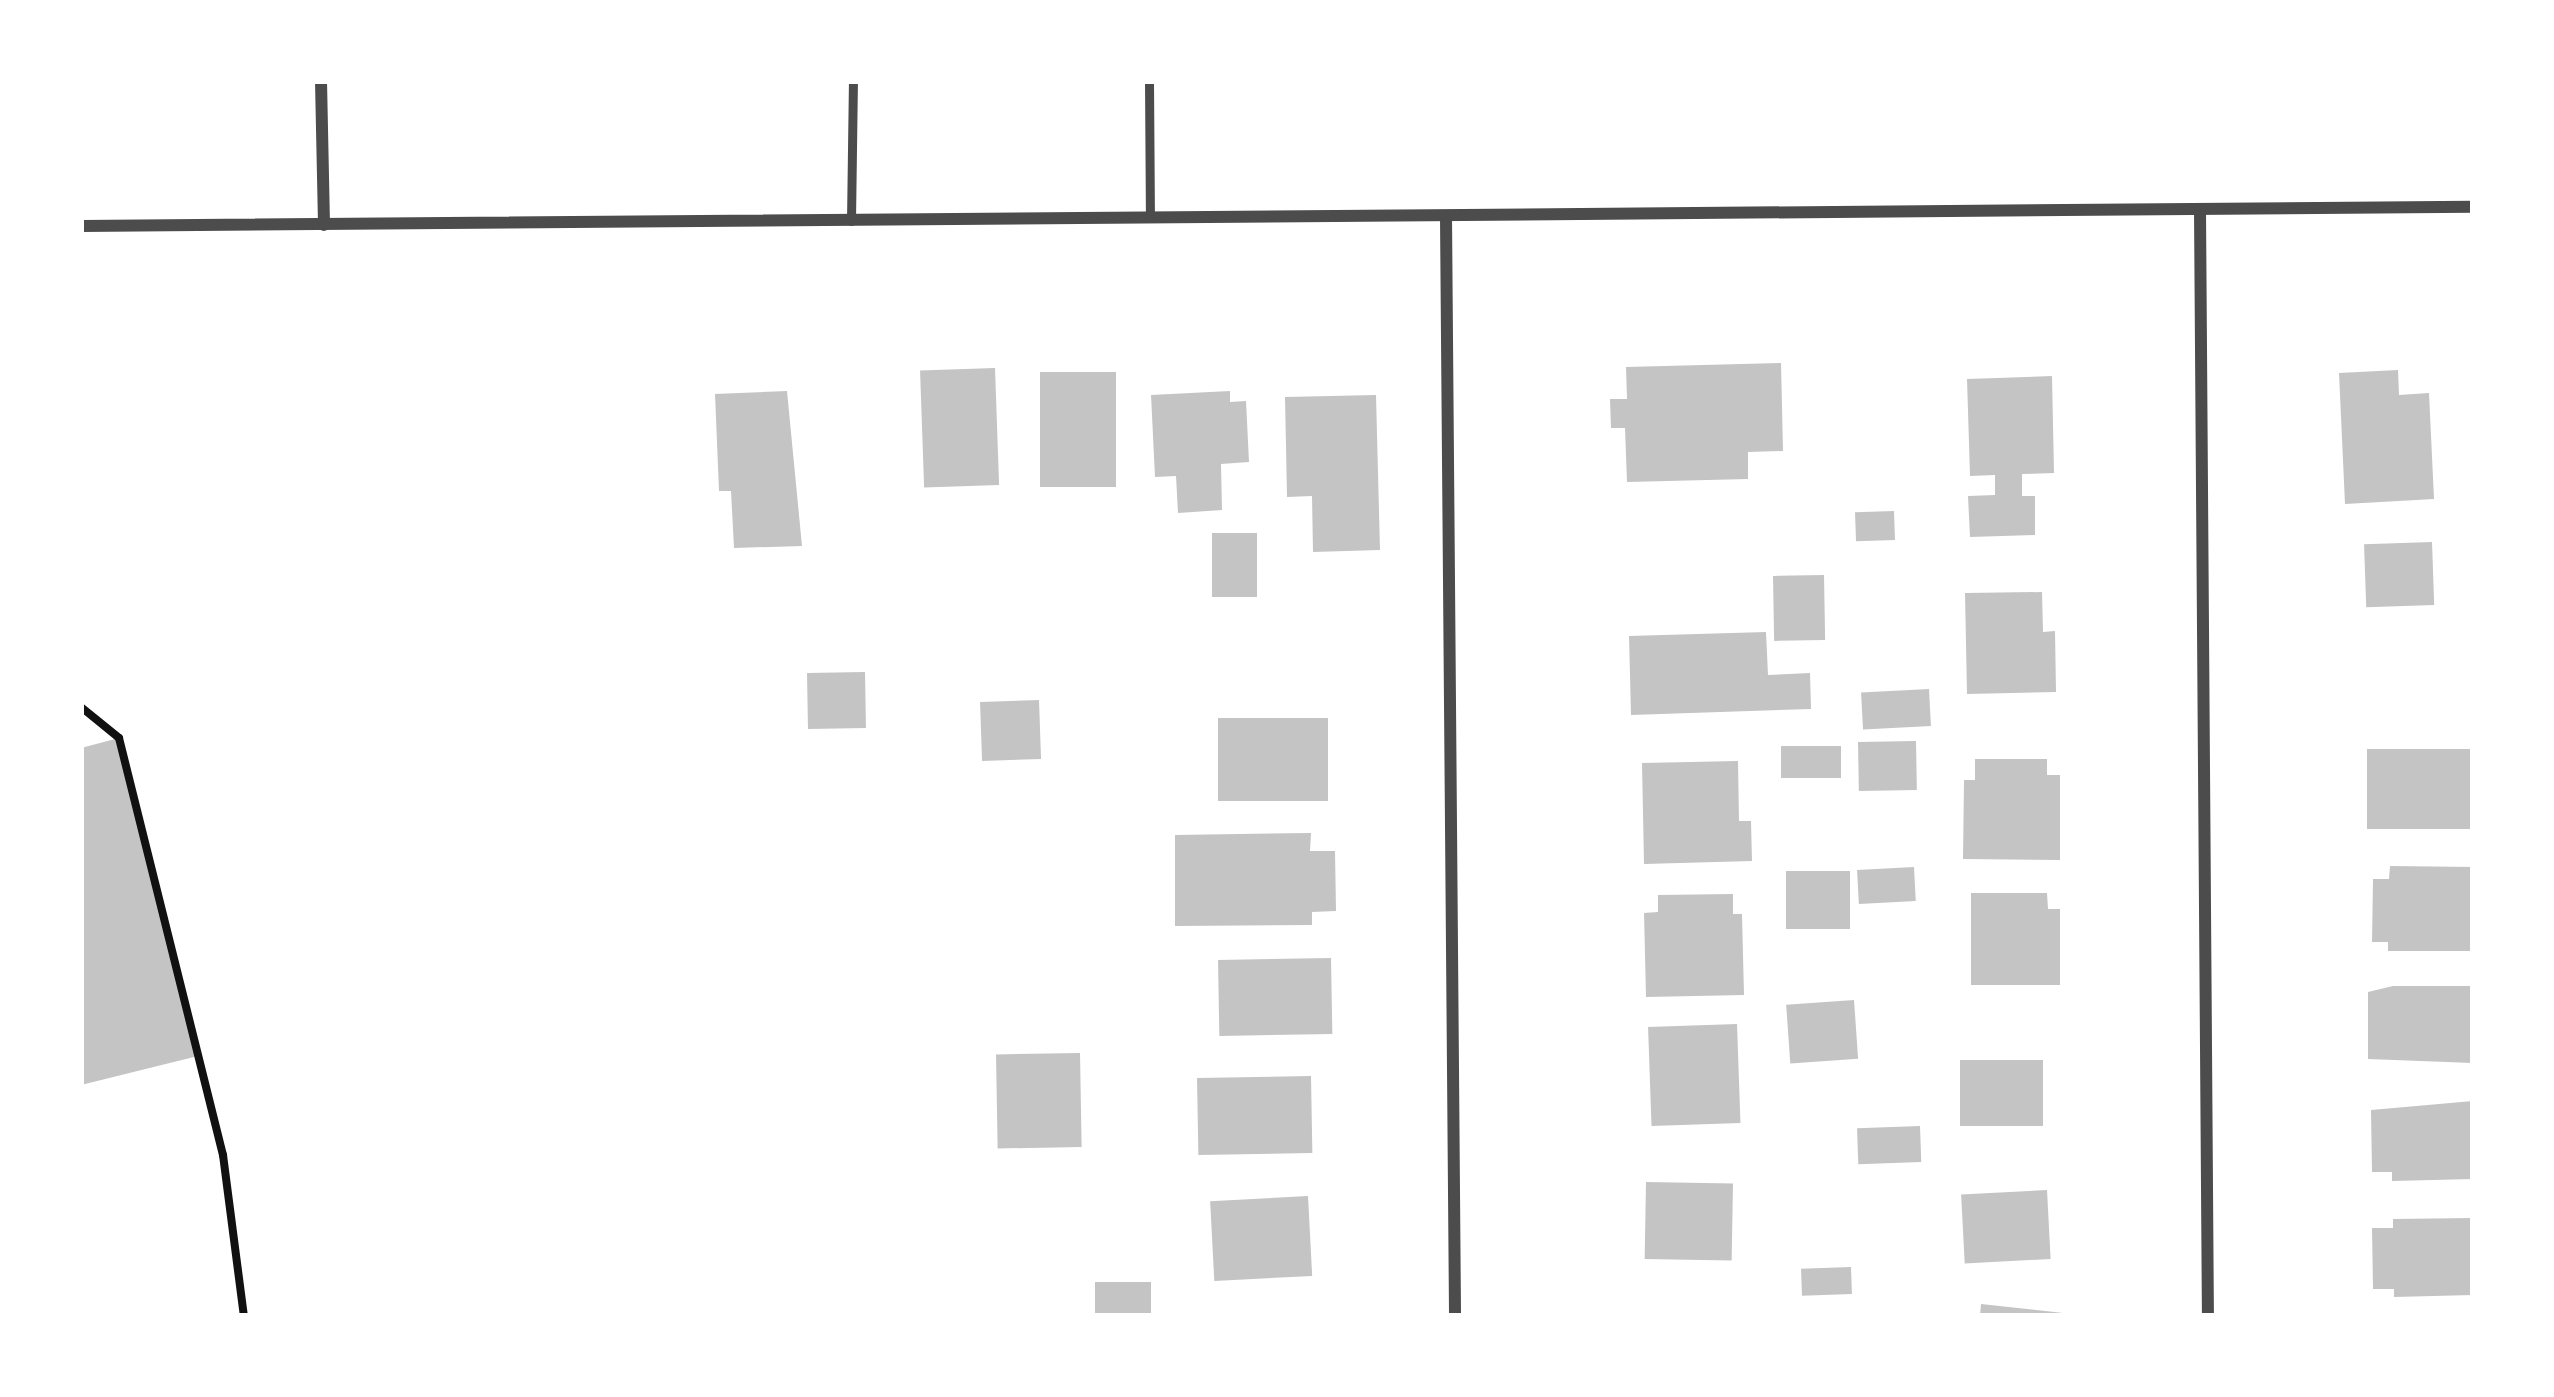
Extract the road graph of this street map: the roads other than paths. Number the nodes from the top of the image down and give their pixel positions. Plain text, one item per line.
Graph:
1 (321, 81) edge
2 (853, 81) edge
3 (1149, 81) edge
4 (2473, 207) edge
5 (2200, 209) junction
6 (1446, 216) junction
7 (1150, 218) junction
8 (851, 220) junction
9 (324, 225) junction
10 (81, 226) edge
11 (1455, 1316) edge
12 (2208, 1316) edge

1 - 9 street
2 - 8 lane
3 - 7 lane
4 - 5 street
5 - 6 street
5 - 12 street
6 - 7 street
6 - 11 street
7 - 8 street
8 - 9 street
9 - 10 street

